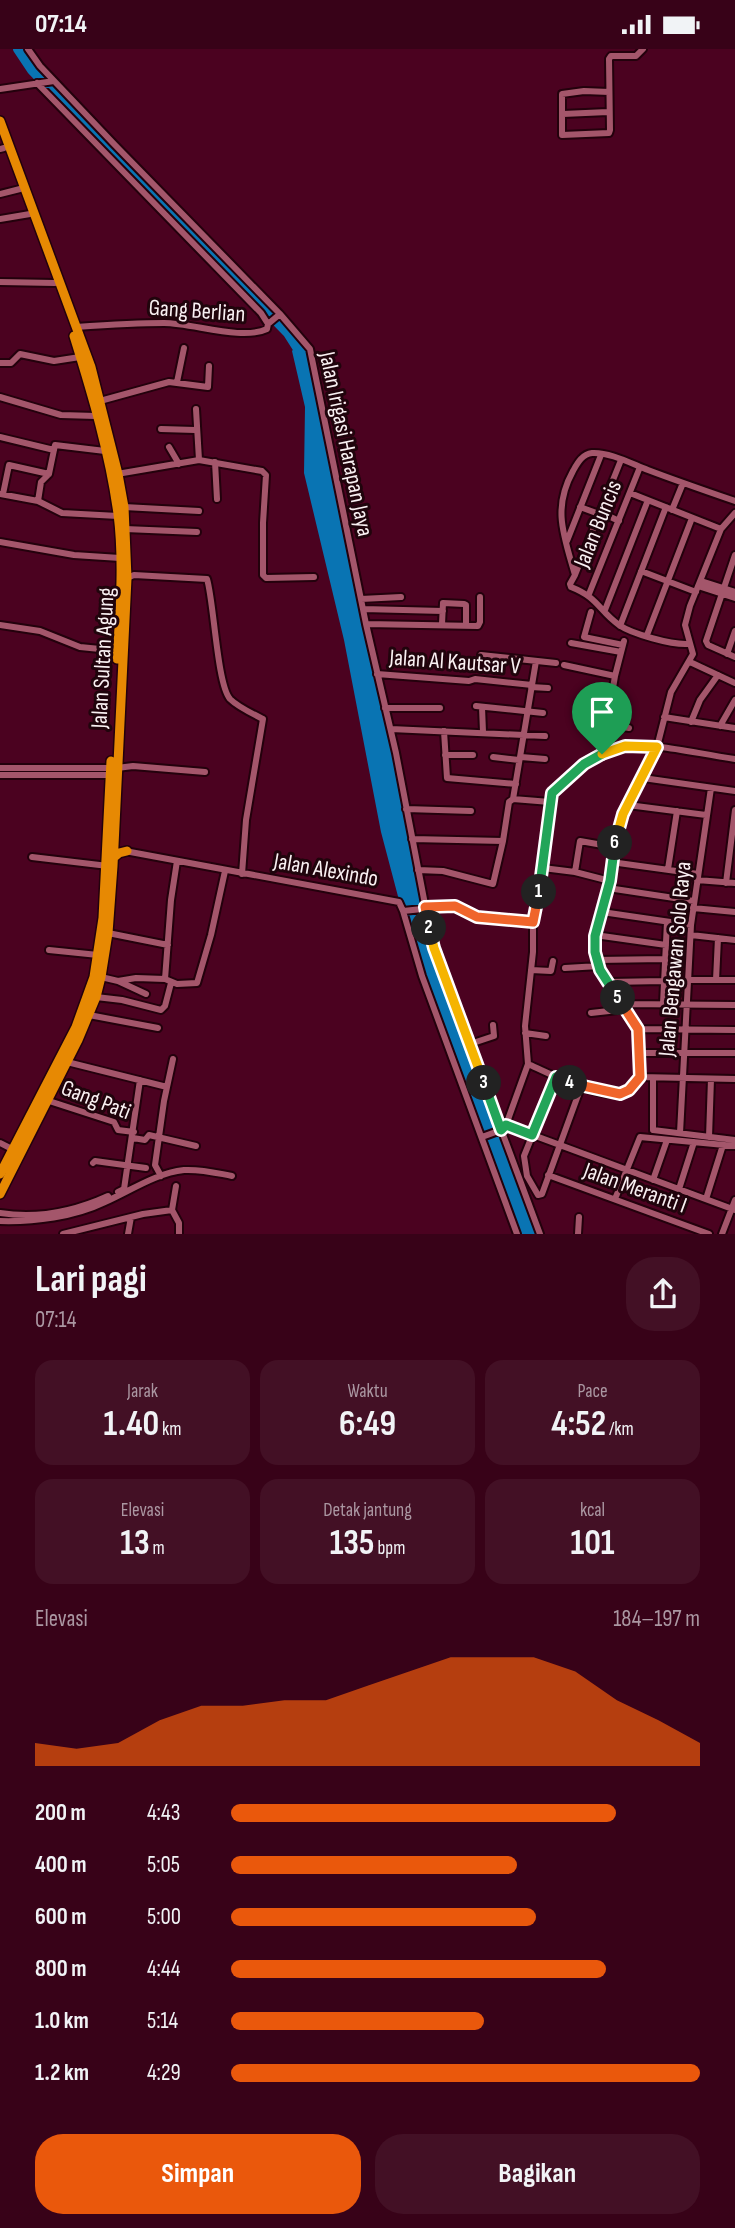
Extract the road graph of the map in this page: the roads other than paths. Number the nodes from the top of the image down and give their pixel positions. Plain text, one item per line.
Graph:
1 (28, 49) edge
2 (643, 49) edge
3 (46, 82) junction
4 (0, 89) edge
5 (609, 92) junction
6 (608, 112) junction
7 (563, 114) junction
8 (0, 121) edge
9 (108, 148) junction
10 (5, 149) edge
11 (20, 189) junction
12 (0, 194) edge
13 (30, 214) junction
14 (0, 219) edge
15 (192, 232) junction
16 (237, 272) junction
17 (229, 280) junction
18 (0, 282) edge
19 (55, 283) junction
20 (275, 319) junction
21 (76, 327) junction
22 (184, 348) dead end
23 (80, 357) junction
24 (0, 363) edge
25 (209, 366) dead end
26 (177, 382) junction
27 (0, 397) edge
28 (100, 401) junction
29 (196, 409) dead end
30 (96, 416) junction
31 (161, 429) dead end
32 (195, 430) junction
33 (0, 437) edge
34 (169, 447) dead end
35 (54, 450) junction
36 (105, 451) junction
37 (601, 455) junction
38 (198, 460) junction
39 (621, 460) junction
40 (215, 462) junction
41 (179, 464) junction
42 (640, 467) junction
43 (49, 474) junction
44 (115, 475) junction
45 (683, 483) junction
46 (630, 493) junction
47 (2, 494) edge
48 (217, 499) dead end
49 (648, 500) junction
50 (735, 501) edge
51 (38, 502) junction
52 (580, 507) junction
53 (669, 509) junction
54 (121, 512) junction
55 (199, 512) dead end
56 (599, 513) junction
57 (735, 513) edge
58 (692, 518) junction
59 (619, 521) junction
60 (125, 529) junction
61 (722, 529) junction
62 (197, 532) dead end
63 (0, 542) edge
64 (566, 543) junction
65 (735, 555) edge
66 (120, 558) junction
67 (641, 572) junction
68 (575, 575) junction
69 (314, 577) dead end
70 (127, 578) junction
71 (668, 581) junction
72 (698, 586) junction
73 (722, 591) junction
74 (735, 592) edge
75 (589, 594) junction
76 (401, 597) dead end
77 (480, 597) dead end
78 (735, 598) edge
79 (361, 599) junction
80 (363, 609) junction
81 (605, 610) junction
82 (443, 611) junction
83 (591, 612) dead end
84 (366, 624) junction
85 (442, 624) junction
86 (0, 625) edge
87 (466, 625) junction
88 (620, 625) junction
89 (735, 631) edge
90 (647, 635) junction
91 (571, 643) dead end
92 (688, 644) junction
93 (623, 646) junction
94 (121, 651) junction
95 (727, 654) junction
96 (481, 655) dead end
97 (735, 657) edge
98 (691, 658) junction
99 (536, 661) junction
100 (556, 663) dead end
101 (564, 665) dead end
102 (377, 674) junction
103 (718, 674) junction
104 (615, 676) junction
105 (735, 683) edge
106 (532, 686) junction
107 (548, 688) dead end
108 (735, 700) edge
109 (385, 708) junction
110 (440, 708) dead end
111 (527, 711) junction
112 (543, 713) dead end
113 (664, 717) junction
114 (691, 722) junction
115 (605, 724) junction
116 (720, 726) junction
117 (629, 728) dead end
118 (735, 728) edge
119 (391, 729) junction
120 (444, 731) junction
121 (483, 732) junction
122 (525, 734) junction
123 (545, 736) dead end
124 (657, 747) junction
125 (602, 754) junction
126 (445, 755) junction
127 (473, 755) dead end
128 (494, 757) dead end
129 (520, 759) junction
130 (545, 759) dead end
131 (735, 759) edge
132 (0, 768) edge
133 (114, 772) junction
134 (205, 772) dead end
135 (0, 775) edge
136 (643, 778) junction
137 (516, 784) junction
138 (711, 788) junction
139 (735, 791) edge
140 (513, 799) junction
141 (550, 801) junction
142 (628, 805) junction
143 (406, 809) junction
144 (735, 810) edge
145 (471, 811) dead end
146 (677, 811) junction
147 (706, 815) junction
148 (412, 839) junction
149 (503, 841) junction
150 (614, 847) junction
151 (127, 851) joint
152 (111, 855) junction
153 (32, 856) dead end
154 (177, 861) junction
155 (611, 862) junction
156 (543, 868) junction
157 (668, 869) junction
158 (418, 870) junction
159 (225, 871) junction
160 (575, 873) junction
161 (242, 874) junction
162 (698, 877) junction
163 (726, 883) junction
164 (735, 883) edge
165 (609, 885) junction
166 (694, 904) junction
167 (422, 907) junction
168 (407, 910) junction
169 (602, 912) junction
170 (735, 912) edge
171 (533, 922) junction
172 (667, 922) junction
173 (691, 925) junction
174 (108, 933) junction
175 (691, 935) junction
176 (595, 936) junction
177 (718, 938) junction
178 (735, 940) edge
179 (167, 945) junction
180 (666, 945) junction
181 (48, 950) dead end
182 (98, 955) junction
183 (666, 960) junction
184 (553, 961) dead end
185 (598, 963) junction
186 (565, 968) dead end
187 (531, 970) junction
188 (101, 977) junction
189 (690, 980) junction
190 (716, 980) junction
191 (735, 980) edge
192 (118, 981) junction
193 (168, 981) junction
194 (608, 982) junction
195 (664, 982) junction
196 (146, 994) dead end
197 (96, 997) junction
198 (663, 1004) junction
199 (689, 1004) junction
200 (735, 1005) edge
201 (623, 1006) junction
202 (592, 1013) dead end
203 (89, 1016) junction
204 (493, 1025) dead end
205 (158, 1028) dead end
206 (638, 1029) junction
207 (687, 1029) junction
208 (735, 1030) edge
209 (525, 1033) junction
210 (546, 1036) dead end
211 (470, 1044) junction
212 (640, 1053) junction
213 (735, 1053) edge
214 (684, 1054) junction
215 (173, 1059) dead end
216 (67, 1062) junction
217 (528, 1064) junction
218 (556, 1077) junction
219 (640, 1077) junction
220 (653, 1078) junction
221 (682, 1078) junction
222 (711, 1079) junction
223 (735, 1079) edge
224 (140, 1080) junction
225 (167, 1087) junction
226 (581, 1087) junction
227 (46, 1100) junction
228 (501, 1129) junction
229 (133, 1135) junction
230 (532, 1135) junction
231 (159, 1137) junction
232 (484, 1137) junction
233 (673, 1137) junction
234 (709, 1137) junction
235 (735, 1140) edge
236 (694, 1142) junction
237 (0, 1143) edge
238 (559, 1145) junction
239 (723, 1145) junction
240 (196, 1146) dead end
241 (735, 1146) edge
242 (12, 1149) junction
243 (93, 1163) dead end
244 (128, 1165) junction
245 (146, 1168) dead end
246 (626, 1169) junction
247 (1, 1170) edge
248 (548, 1175) junction
249 (161, 1176) junction
250 (232, 1176) dead end
251 (653, 1179) junction
252 (176, 1186) dead end
253 (679, 1189) junction
254 (0, 1194) edge
255 (615, 1199) junction
256 (706, 1199) junction
257 (735, 1200) edge
258 (733, 1209) edge
259 (172, 1210) junction
260 (0, 1213) edge
261 (131, 1217) junction
262 (579, 1217) dead end
263 (0, 1221) edge
264 (64, 1234) edge
265 (128, 1234) edge
266 (179, 1234) edge
267 (517, 1234) edge
268 (540, 1234) edge
269 (578, 1234) edge
270 (709, 1234) edge
271 (722, 1234) edge

1 - 3 street, Jalan Irigasi Harapan Jaya
2 - 5 street
3 - 4 street
3 - 9 street, Jalan Irigasi Harapan Jaya
3 - 9 street
5 - 6 street
5 - 7 street
6 - 7 street
6 - 7 street
8 - 10 highway, Jalan Sultan Agung
9 - 15 street, Jalan Irigasi Harapan Jaya
9 - 15 street
10 - 11 highway, Jalan Sultan Agung
10 - 21 highway, Jalan Sultan Agung
11 - 12 street
11 - 13 highway, Jalan Sultan Agung
13 - 14 street
13 - 19 highway, Jalan Sultan Agung
15 - 16 street, Jalan Irigasi Harapan Jaya
15 - 17 street
16 - 17 street
16 - 20 street, Jalan Irigasi Harapan Jaya
17 - 20 street
18 - 19 street
19 - 23 highway, Jalan Sultan Agung
20 - 21 street, Gang Berlian
20 - 79 street, Jalan Irigasi Harapan Jaya
21 - 28 highway, Jalan Sultan Agung
22 - 26 street
23 - 24 street
23 - 30 highway, Jalan Sultan Agung
25 - 26 street
26 - 28 street
27 - 30 street
28 - 44 highway, Jalan Sultan Agung
29 - 32 street
30 - 36 highway, Jalan Sultan Agung
31 - 32 street
32 - 38 street
33 - 35 street
34 - 41 street
35 - 36 street
35 - 43 street
36 - 44 highway, Jalan Sultan Agung
37 - 39 street
37 - 52 street
37 - 64 street
38 - 40 street
38 - 41 street
39 - 42 street
39 - 56 street
40 - 48 street
40 - 69 street
41 - 44 street
42 - 45 street
42 - 46 street, Jalan Buncis
43 - 47 street
43 - 51 street
44 - 54 highway, Jalan Sultan Agung
45 - 50 street
45 - 53 street
46 - 49 street
46 - 59 street, Jalan Buncis
47 - 51 street
49 - 53 street
49 - 81 street
51 - 54 street
52 - 56 street
52 - 64 street
53 - 58 street
53 - 67 street
54 - 55 street
54 - 60 highway, Jalan Sultan Agung
54 - 66 highway, Jalan Sultan Agung
56 - 59 street
56 - 68 street
57 - 61 street
58 - 61 street
58 - 71 street
59 - 75 street, Jalan Buncis
60 - 62 street
60 - 70 highway, Jalan Sultan Agung
61 - 72 street
63 - 66 street
64 - 68 street
65 - 73 street
66 - 94 highway, Jalan Sultan Agung
67 - 71 street
67 - 88 street
68 - 75 street
70 - 94 highway, Jalan Sultan Agung
70 - 161 street
71 - 72 street
71 - 90 street
72 - 73 street
72 - 92 street
73 - 74 street
73 - 78 street
73 - 95 street
75 - 81 street
76 - 79 street
77 - 87 street
79 - 80 street, Jalan Irigasi Harapan Jaya
80 - 82 street
80 - 84 street, Jalan Irigasi Harapan Jaya
81 - 88 street
82 - 85 street
82 - 87 street
83 - 93 street
84 - 85 street
84 - 102 street, Jalan Irigasi Harapan Jaya
85 - 87 street
86 - 94 street
88 - 90 street
89 - 95 street
90 - 92 street
91 - 93 street
92 - 98 street
93 - 104 street
94 - 133 highway, Jalan Sultan Agung
95 - 97 street
96 - 99 street
98 - 103 street
98 - 113 street
99 - 100 street
99 - 106 street
101 - 104 street
102 - 106 street, Jalan Al Kautsar V
102 - 109 street, Jalan Irigasi Harapan Jaya
103 - 105 street
103 - 114 street
104 - 115 street
106 - 107 street, Jalan Al Kautsar V
106 - 111 street
108 - 116 street
109 - 110 street
109 - 119 street, Jalan Irigasi Harapan Jaya
111 - 112 street
111 - 121 street
111 - 122 street
113 - 114 street
113 - 124 street
114 - 116 street
115 - 117 street
115 - 125 street
116 - 118 street
119 - 120 street
119 - 143 street, Jalan Irigasi Harapan Jaya
120 - 121 street
120 - 126 street
121 - 122 street
122 - 123 street
122 - 129 street
124 - 125 street
124 - 131 street
124 - 136 street
125 - 141 street
126 - 127 street
126 - 137 street
128 - 129 street
129 - 130 street
129 - 137 street
132 - 133 street
133 - 134 street
133 - 135 street
133 - 152 highway, Jalan Sultan Agung
136 - 138 street
136 - 142 street
137 - 140 street
138 - 139 street
138 - 147 street, Jalan Bengawan Solo Raya
140 - 141 street
140 - 149 street
141 - 156 street
142 - 146 street
142 - 150 street
143 - 145 street
143 - 148 street, Jalan Irigasi Harapan Jaya
144 - 163 street
146 - 147 street
146 - 157 street
147 - 162 street, Jalan Bengawan Solo Raya
148 - 149 street
148 - 158 street, Jalan Irigasi Harapan Jaya
149 - 158 street
150 - 155 street
150 - 160 street
151 - 152 highway
151 - 154 street, Jalan Alexindo
152 - 153 street
152 - 174 highway, Jalan Sultan Agung
152 - 182 highway, Jalan Sultan Agung
154 - 159 street, Jalan Alexindo
154 - 179 street
155 - 157 street
155 - 165 street
156 - 160 street
156 - 171 street
157 - 162 street
158 - 167 street, Jalan Irigasi Harapan Jaya
159 - 161 street, Jalan Alexindo
159 - 193 street
160 - 165 street
161 - 168 street, Jalan Alexindo
162 - 163 street
162 - 166 street, Jalan Bengawan Solo Raya
163 - 164 street
165 - 166 street
165 - 169 street
166 - 170 street
166 - 173 street, Jalan Bengawan Solo Raya
167 - 168 street
167 - 171 street
167 - 211 street, Jalan Irigasi Harapan Jaya
168 - 232 street, Jalan Alexindo
169 - 172 street
169 - 176 street
171 - 187 street
172 - 173 street
172 - 180 street
173 - 175 street, Jalan Bengawan Solo Raya
174 - 179 street
174 - 188 highway, Jalan Sultan Agung
175 - 177 street
175 - 189 street, Jalan Bengawan Solo Raya
176 - 180 street
176 - 185 street
177 - 178 street
177 - 190 street
179 - 193 street
180 - 183 street
181 - 182 street
182 - 242 highway, Jalan Sultan Agung
183 - 185 street
183 - 195 street
184 - 187 street
185 - 186 street
185 - 194 street
187 - 209 street
188 - 192 street
188 - 197 highway, Jalan Sultan Agung
189 - 190 street
189 - 199 street, Jalan Bengawan Solo Raya
190 - 191 street
192 - 193 street
192 - 196 street
193 - 197 street
194 - 195 street
194 - 201 street
195 - 198 street
197 - 203 highway, Jalan Sultan Agung
198 - 199 street
198 - 201 street
199 - 200 street
199 - 207 street, Jalan Bengawan Solo Raya
201 - 202 street
201 - 206 street
203 - 205 street
203 - 216 highway, Jalan Sultan Agung
204 - 211 street
206 - 207 street
206 - 212 street
207 - 208 street
207 - 214 street, Jalan Bengawan Solo Raya
209 - 210 street
209 - 217 street
211 - 228 street, Jalan Irigasi Harapan Jaya
212 - 214 street
212 - 219 street
213 - 214 street
214 - 221 street, Jalan Bengawan Solo Raya
215 - 225 street
216 - 224 street
216 - 227 highway, Jalan Sultan Agung
217 - 218 street
217 - 228 street
218 - 226 street
218 - 230 street
219 - 220 street
219 - 226 street
220 - 221 street
220 - 233 street
221 - 222 street
221 - 233 street, Jalan Bengawan Solo Raya
222 - 223 street
222 - 234 street
224 - 225 street
224 - 229 street
225 - 231 street
226 - 238 street
227 - 229 street, Gang Pati
227 - 254 highway, Jalan Sultan Agung
228 - 230 street
228 - 232 street
228 - 268 street, Jalan Irigasi Harapan Jaya
229 - 231 street
229 - 244 street
230 - 238 street
230 - 248 street
231 - 240 street
231 - 249 street
232 - 267 street, Jalan Alexindo
233 - 234 street
233 - 236 street
233 - 246 street
233 - 251 street, Jalan Bengawan Solo Raya
234 - 235 street
236 - 239 street
236 - 253 street
237 - 242 street
238 - 246 street
238 - 248 street
239 - 241 street
239 - 256 street
242 - 247 highway, Jalan Sultan Agung
243 - 244 street
244 - 245 street
244 - 260 street
246 - 251 street
246 - 255 street
248 - 255 street, Jalan Meranti I
249 - 250 street
249 - 263 street
251 - 253 street
252 - 259 street
253 - 256 street
255 - 270 street, Jalan Meranti I
256 - 258 street
257 - 258 street
258 - 271 street
259 - 261 street
259 - 266 street
261 - 264 street
261 - 265 street
262 - 269 street

